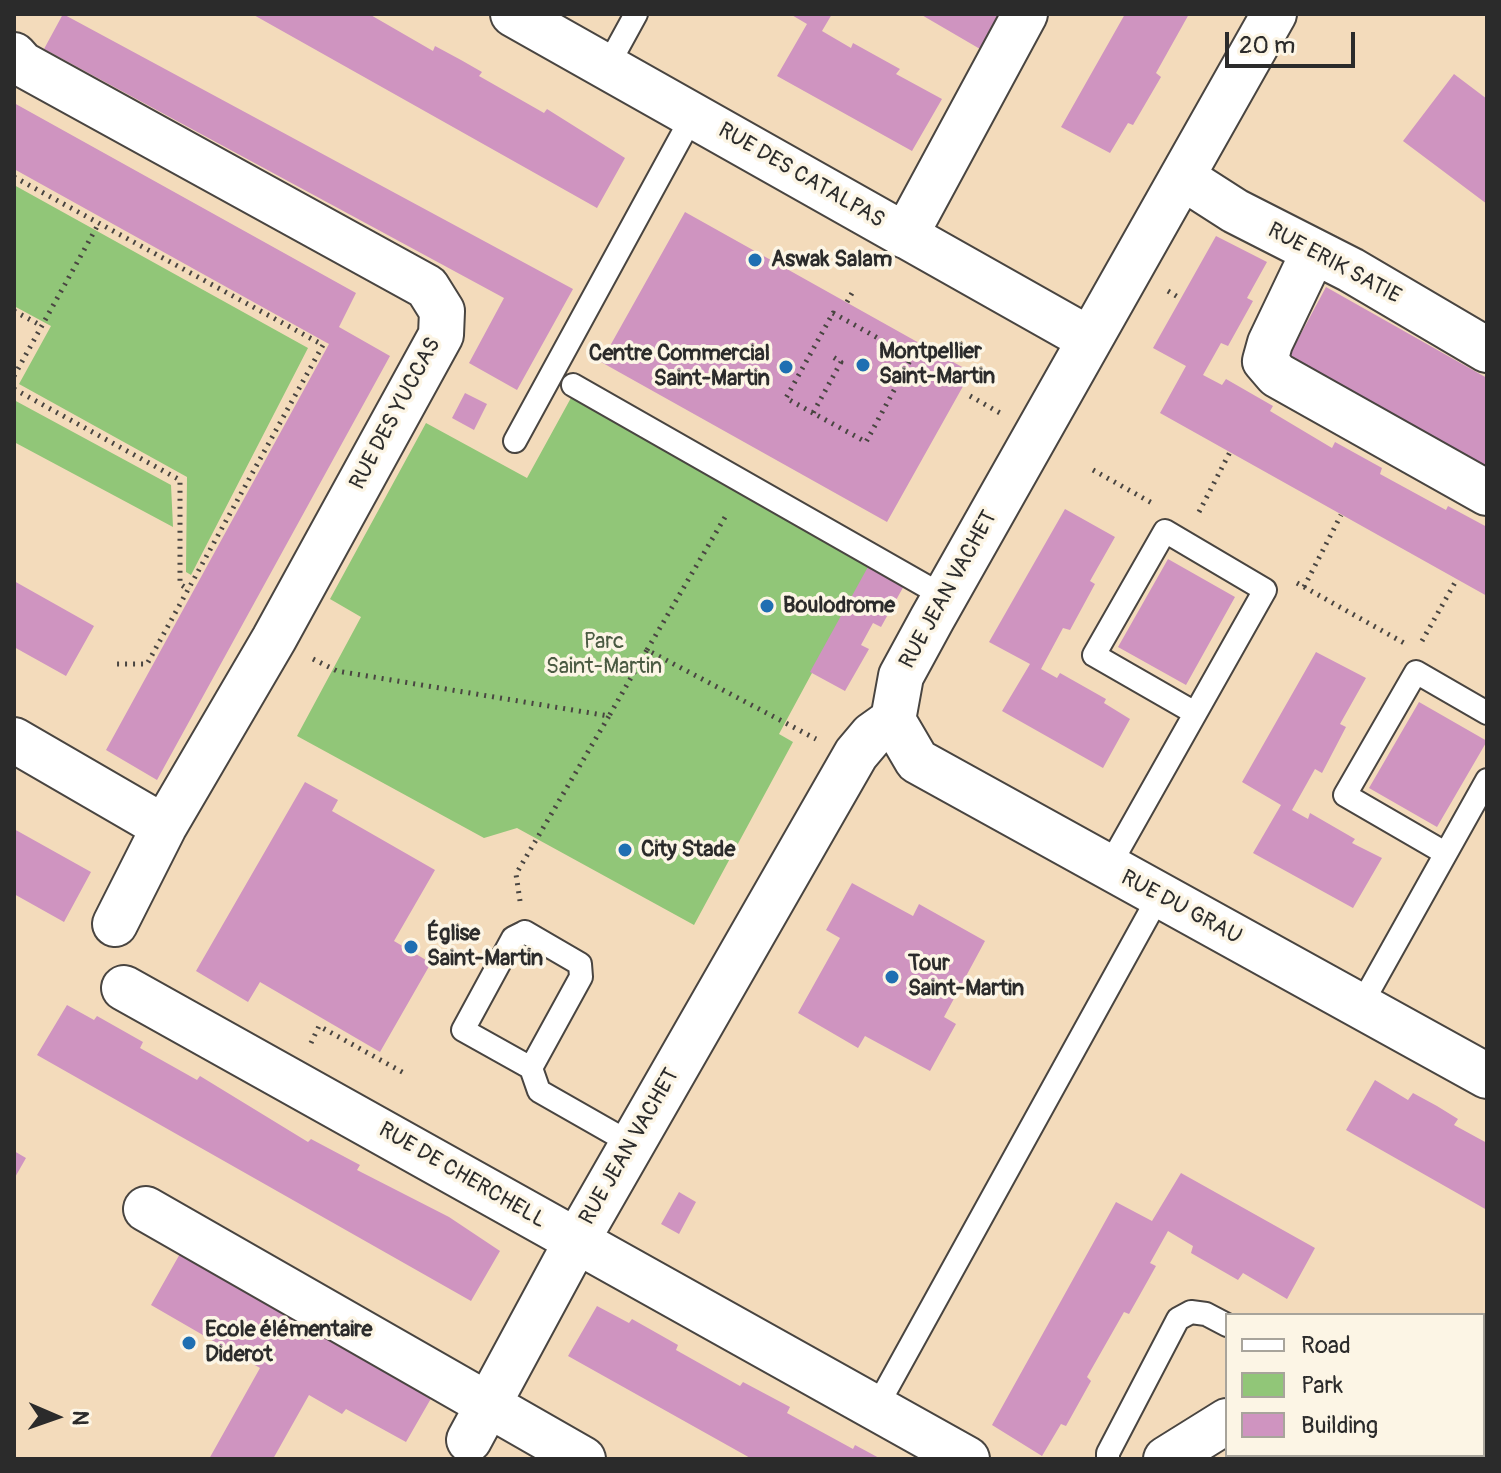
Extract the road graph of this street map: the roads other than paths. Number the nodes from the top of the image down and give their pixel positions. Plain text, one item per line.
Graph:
1 (513, 14) edge
2 (636, 14) edge
3 (1025, 14) edge
4 (1274, 14) edge
5 (14, 55) edge
6 (607, 67) junction
7 (693, 115) junction
8 (1182, 177) junction
9 (905, 236) junction
10 (1313, 253) junction
11 (1089, 339) junction
12 (1487, 350) edge
13 (573, 385) dead end
14 (515, 441) dead end
15 (1487, 493) edge
16 (945, 597) junction
17 (1195, 713) junction
18 (1487, 713) edge
19 (893, 720) junction
20 (14, 740) edge
21 (1487, 780) edge
22 (164, 827) junction
23 (1445, 853) junction
24 (1108, 868) junction
25 (1159, 896) junction
26 (115, 924) dead end
27 (124, 988) dead end
28 (1361, 1005) junction
29 (531, 1068) junction
30 (1487, 1076) edge
31 (632, 1144) junction
32 (146, 1209) dead end
33 (576, 1242) junction
34 (1225, 1324) edge
35 (876, 1408) junction
36 (479, 1422) junction
37 (1225, 1422) edge
38 (583, 1459) edge
39 (967, 1459) edge
40 (1108, 1459) edge
41 (1166, 1459) edge

1 - 6 street, RUE DES CATALPAS
2 - 6 lane
3 - 9 street
4 - 8 street, RUE JEAN VACHET
5 - 22 street, RUE DES YUCCAS
6 - 7 street, RUE DES CATALPAS
7 - 9 street, RUE DES CATALPAS
7 - 14 lane
8 - 10 street, RUE ERIK SATIE
8 - 11 street, RUE JEAN VACHET
9 - 11 street, RUE DES CATALPAS
10 - 12 street, RUE ERIK SATIE
10 - 15 street
11 - 16 street, RUE JEAN VACHET
13 - 16 lane
16 - 19 street, RUE JEAN VACHET
17 - 17 lane
17 - 24 lane
18 - 23 lane
19 - 24 street, RUE DU GRAU
19 - 31 street, RUE JEAN VACHET
20 - 22 street
21 - 23 lane
22 - 26 street, RUE DES YUCCAS
23 - 28 lane
24 - 25 street, RUE DU GRAU
25 - 28 street, RUE DU GRAU
25 - 35 lane
27 - 33 street, RUE DE CHERCHELL
28 - 30 street, RUE DU GRAU
29 - 29 lane
29 - 31 lane
31 - 33 street, RUE JEAN VACHET
32 - 36 street
33 - 35 street, RUE DE CHERCHELL
33 - 36 street, RUE JEAN VACHET
34 - 40 lane
35 - 39 street, RUE DE CHERCHELL
36 - 38 street
37 - 41 street

